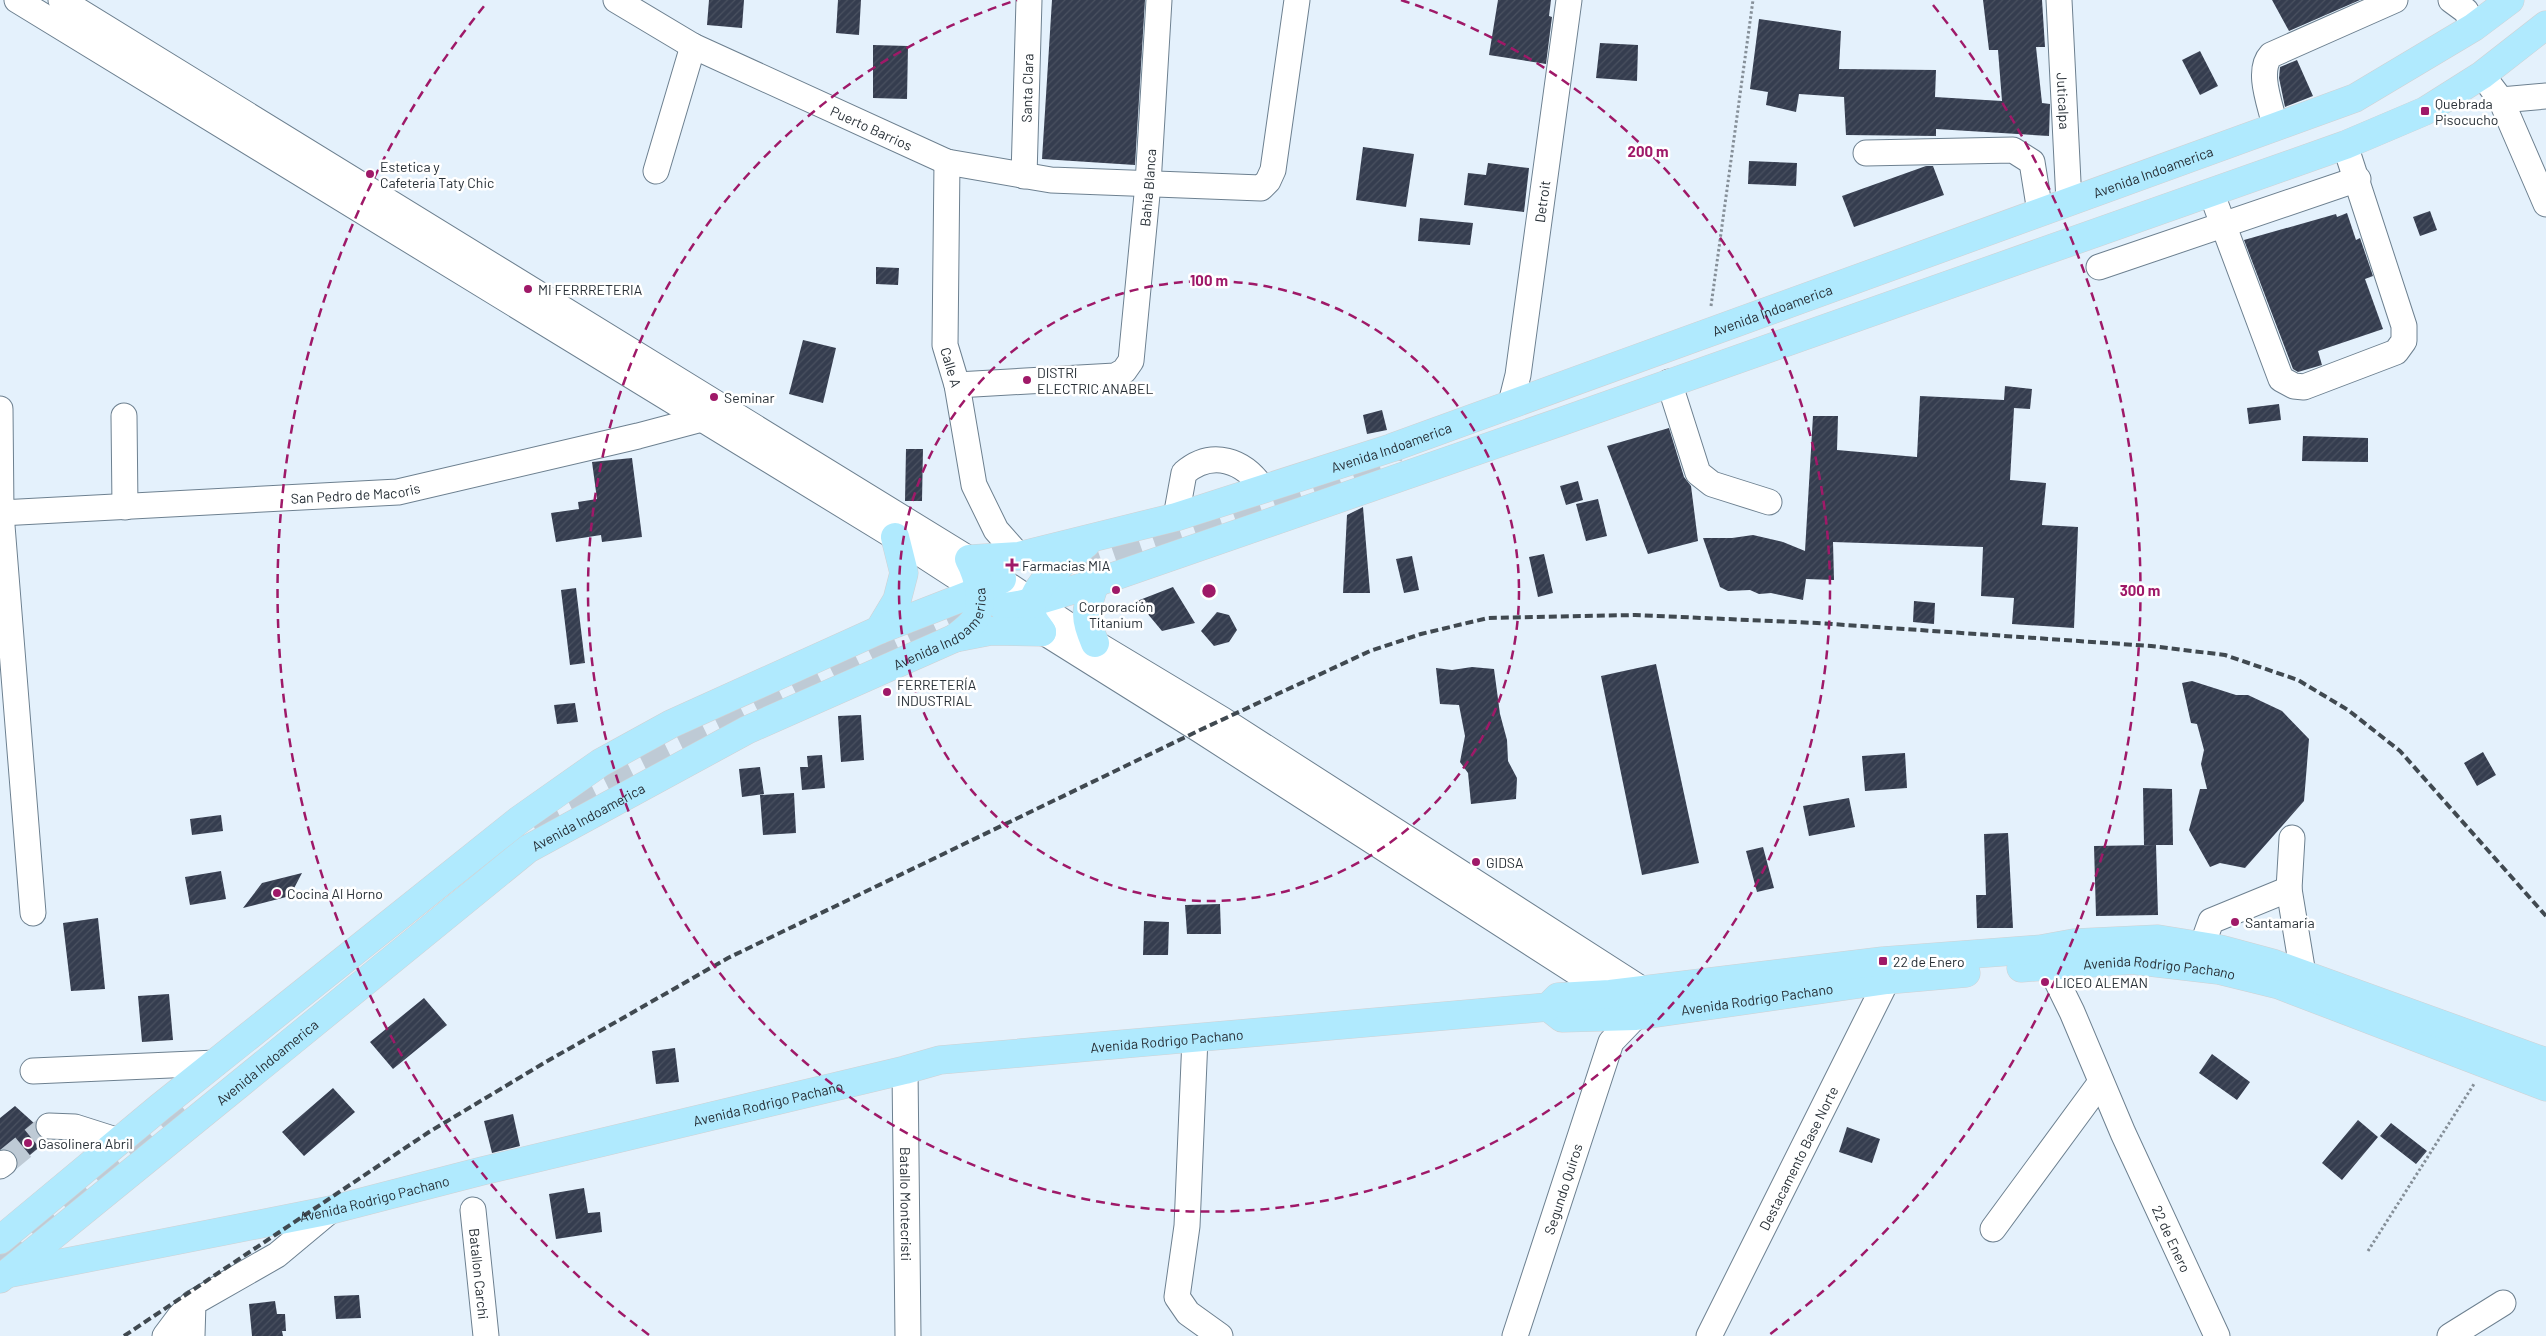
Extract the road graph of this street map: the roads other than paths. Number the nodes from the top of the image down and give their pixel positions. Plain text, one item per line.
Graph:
1 (17, 0) edge
2 (61, 0) edge
3 (616, 0) edge
4 (1029, 0) edge
5 (1159, 0) edge
6 (1297, 0) edge
7 (1568, 0) edge
8 (2059, 0) edge
9 (2395, 0) edge
10 (2451, 0) edge
11 (2510, 0) edge
12 (2474, 27) junction
13 (2544, 28) edge
14 (692, 46) junction
15 (2482, 75) junction
16 (2546, 96) edge
17 (2502, 100) junction
18 (2275, 126) junction
19 (2345, 145) junction
20 (1866, 153) dead end
21 (947, 162) junction
22 (656, 171) dead end
23 (1024, 176) junction
24 (2358, 179) junction
25 (1148, 184) junction
26 (2211, 192) junction
27 (2069, 202) junction
28 (2546, 204) edge
29 (2040, 212) junction
30 (2223, 225) junction
31 (2099, 267) dead end
32 (1669, 382) junction
33 (957, 385) junction
34 (1511, 403) junction
35 (0, 409) edge
36 (124, 416) dead end
37 (702, 419) junction
38 (1263, 489) junction
39 (1769, 502) dead end
40 (126, 507) junction
41 (0, 513) edge
42 (1176, 517) junction
43 (895, 537) junction
44 (1096, 537) junction
45 (1020, 556) junction
46 (969, 559) junction
47 (1095, 583) junction
48 (990, 585) junction
49 (1034, 600) junction
50 (1003, 607) junction
51 (879, 630) junction
52 (1042, 632) junction
53 (955, 638) junction
54 (1095, 642) junction
55 (2292, 838) dead end
56 (2289, 889) junction
57 (33, 912) dead end
58 (2202, 946) junction
59 (2044, 957) junction
60 (2302, 974) junction
61 (1887, 980) junction
62 (1643, 990) junction
63 (1636, 1016) junction
64 (1608, 1018) junction
65 (1194, 1038) junction
66 (2546, 1062) edge
67 (216, 1063) junction
68 (904, 1070) junction
69 (33, 1072) dead end
70 (2102, 1082) junction
71 (2546, 1087) edge
72 (49, 1126) tunnel mouth
73 (119, 1141) junction
74 (332, 1210) junction
75 (473, 1210) dead end
76 (1993, 1229) dead end
77 (0, 1240) edge
78 (47, 1254) junction
79 (2, 1276) edge
80 (2503, 1303) dead end
81 (193, 1304) junction
82 (165, 1336) edge
83 (192, 1336) edge
84 (486, 1336) edge
85 (908, 1336) edge
86 (1220, 1336) edge
87 (1515, 1336) edge
88 (1709, 1336) edge
89 (2216, 1336) edge
90 (2450, 1336) edge

1 - 37 street
2 - 46 street
3 - 14 street, Puerto Barrios
4 - 23 street, Santa Clara
5 - 25 street, Bahia Blanca
6 - 25 street, Puerto Barrios
7 - 34 street, Detroit
8 - 27 street, Juticalpa
9 - 18 street
10 - 12 street
11 - 12 main road, Avenida Indoamerica
12 - 18 main road, Avenida Indoamerica
13 - 15 main road
14 - 21 street, Puerto Barrios
14 - 22 street
15 - 17 street
15 - 19 main road
16 - 17 street
17 - 28 street
18 - 27 main road, Avenida Indoamerica
19 - 24 street
19 - 26 main road
20 - 29 street
21 - 23 street, Puerto Barrios
21 - 33 street, Calle A
23 - 25 street, Puerto Barrios
24 - 30 street
24 - 30 street
25 - 33 street, Bahia Blanca
26 - 30 street
26 - 32 main road
27 - 29 main road, Avenida Indoamerica
29 - 34 main road, Avenida Indoamerica
30 - 31 street
32 - 39 street
32 - 47 main road
33 - 45 street, Calle A
34 - 38 main road, Avenida Indoamerica
35 - 41 street
36 - 40 street
37 - 40 street, San Pedro de Macoris
37 - 43 street
38 - 42 main road, Avenida Indoamerica
38 - 42 street
40 - 41 street, San Pedro de Macoris
41 - 57 street
42 - 44 main road, Avenida Indoamerica
43 - 48 street
43 - 51 main road
44 - 45 main road
44 - 49 main road, Avenida Indoamerica
45 - 46 main road
46 - 48 main road
47 - 49 main road
47 - 54 main road
48 - 49 street
48 - 50 street
48 - 51 main road, Avenida Indoamerica
48 - 53 main road, Avenida Indoamerica
49 - 50 main road
49 - 52 main road
49 - 54 street
50 - 52 street
51 - 67 main road, Avenida Indoamerica
52 - 53 main road
52 - 64 street
53 - 78 main road, Avenida Indoamerica
54 - 62 street
55 - 56 street
56 - 58 street
56 - 60 street
58 - 59 main road, Avenida Rodrigo Pachano
58 - 60 main road, Avenida Rodrigo Pachano
59 - 61 main road, Avenida Rodrigo Pachano
59 - 62 main road, Avenida Rodrigo Pachano
59 - 70 street, 22 de Enero
59 - 71 main road, Avenida Rodrigo Pachano
60 - 66 main road, Avenida Rodrigo Pachano
61 - 63 main road, Avenida Rodrigo Pachano
61 - 88 street, Destacamento Base Norte
62 - 63 street
62 - 64 main road, Avenida Rodrigo Pachano
63 - 64 main road, Avenida Rodrigo Pachano
64 - 65 main road, Avenida Rodrigo Pachano
64 - 87 street, Segundo Quiros
65 - 68 main road, Avenida Rodrigo Pachano
65 - 86 street
67 - 69 street
67 - 73 main road, Avenida Indoamerica
68 - 74 main road, Avenida Rodrigo Pachano
68 - 85 street, Batallo Montecristi
70 - 76 street
70 - 89 street, 22 de Enero
72 - 73 street
73 - 77 main road, Avenida Indoamerica
74 - 78 main road, Avenida Rodrigo Pachano
74 - 81 street
75 - 84 street, Batallon Carchi
78 - 79 main road, Avenida Rodrigo Pachano
80 - 90 street
81 - 82 street
81 - 83 street

